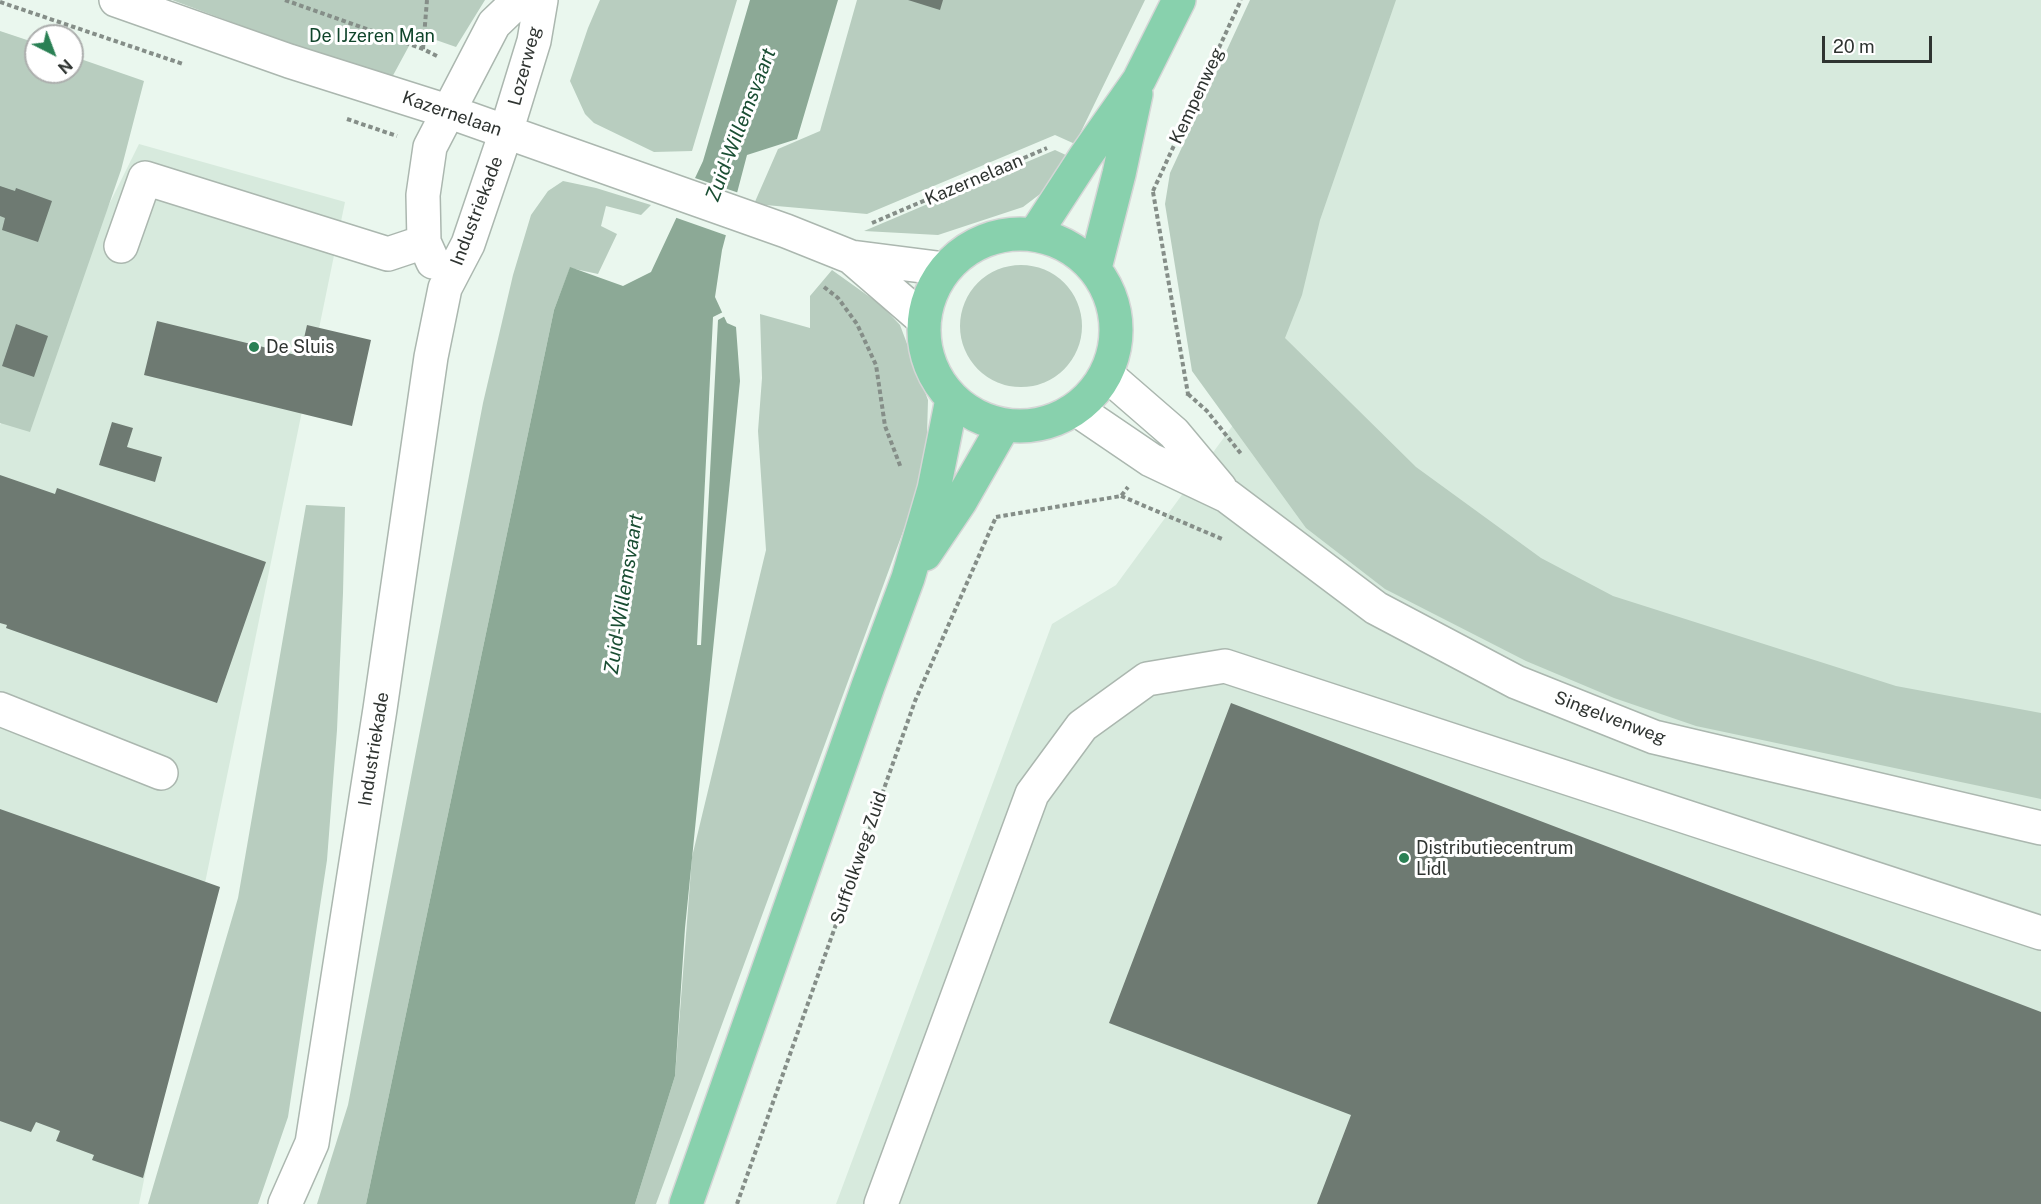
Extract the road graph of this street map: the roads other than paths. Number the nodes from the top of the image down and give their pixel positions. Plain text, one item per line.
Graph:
1 (117, 0) edge
2 (519, 0) edge
3 (541, 0) edge
4 (1179, 0) edge
5 (1139, 80) junction
6 (450, 112) junction
7 (507, 132) junction
8 (1035, 234) junction
9 (424, 242) junction
10 (122, 246) dead end
11 (851, 257) junction
12 (1095, 268) junction
13 (945, 269) junction
14 (445, 288) junction
15 (924, 320) junction
16 (1106, 374) junction
17 (952, 399) junction
18 (1076, 409) junction
19 (1004, 425) junction
20 (947, 495) junction
21 (1227, 496) junction
22 (0, 709) edge
23 (161, 773) dead end
24 (2041, 828) edge
25 (2041, 933) edge
26 (285, 1204) edge
27 (686, 1204) edge
28 (881, 1204) edge

1 - 6 street, Kazernelaan
2 - 6 street, Lozerweg
3 - 7 street, Lozerweg
4 - 5 main road
5 - 8 main road
5 - 12 main road
6 - 7 street, Kazernelaan
6 - 9 street, Industriekade
7 - 11 street, Kazernelaan
7 - 14 street, Industriekade
8 - 12 main road
8 - 13 main road
9 - 10 street
9 - 14 street, Industriekade
11 - 13 street, Kazernelaan
11 - 15 street, Kazernelaan
12 - 16 main road
13 - 15 main road
14 - 26 street, Industriekade
15 - 17 main road
16 - 18 main road
16 - 21 street, Singelvenweg
17 - 19 main road
17 - 20 main road
18 - 19 main road
18 - 21 street, Singelvenweg
19 - 20 main road
20 - 27 main road
21 - 24 street, Singelvenweg
22 - 23 street
25 - 28 street

